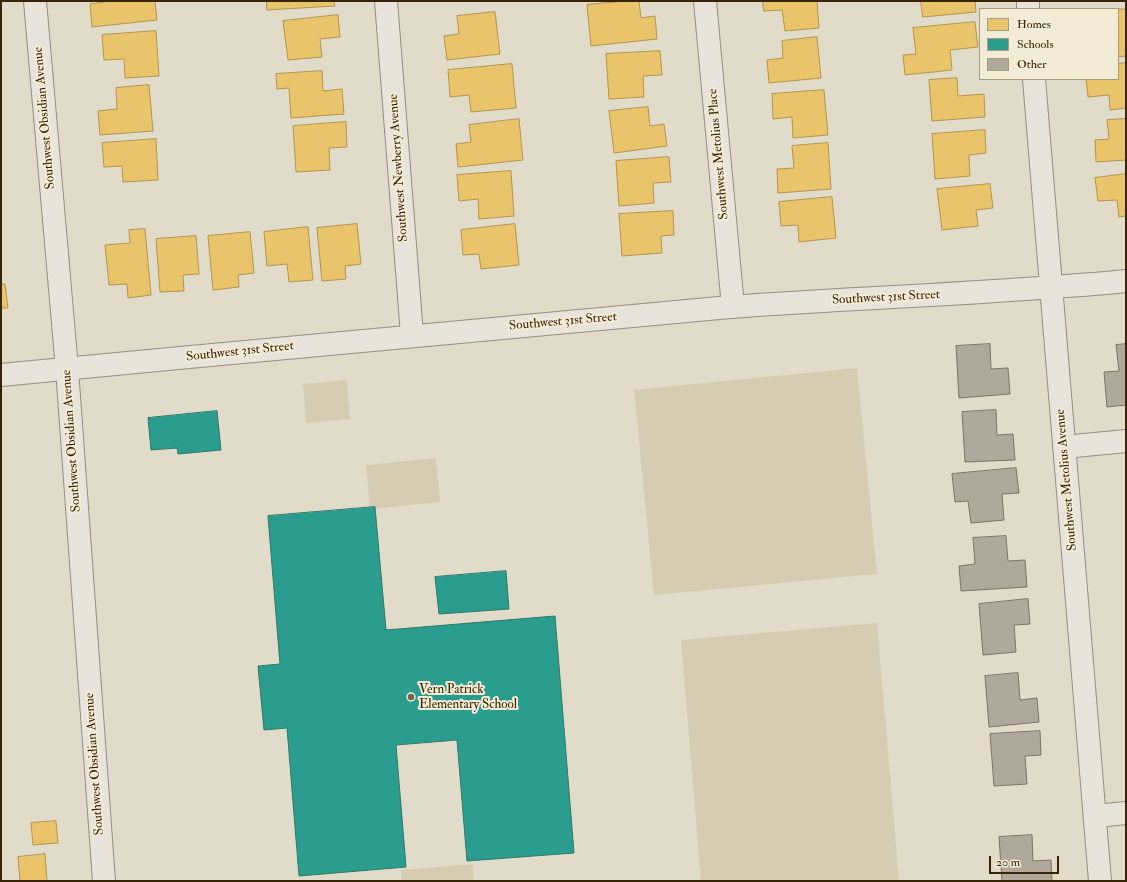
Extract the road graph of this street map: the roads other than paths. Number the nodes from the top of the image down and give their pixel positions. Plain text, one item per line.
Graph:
1 (35, 1) edge
2 (386, 1) edge
3 (705, 1) edge
4 (1034, 80) edge
5 (1126, 281) edge
6 (1052, 288) junction
7 (733, 307) junction
8 (412, 335) junction
9 (67, 368) junction
10 (1, 375) edge
11 (1126, 441) edge
12 (1064, 447) junction
13 (1126, 812) edge
14 (1095, 816) junction
15 (104, 881) edge
16 (1100, 881) edge

1 - 9 street, Southwest Obsidian Avenue
2 - 8 street, Southwest Newberry Avenue
3 - 7 street, Southwest Metolius Place
4 - 6 street, Southwest Metolius Avenue
5 - 6 street, Southwest 31st Street
6 - 7 street, Southwest 31st Street
6 - 12 street, Southwest Metolius Avenue
7 - 8 street, Southwest 31st Street
8 - 9 street, Southwest 31st Street
9 - 10 street, Southwest 31st Street
9 - 15 street, Southwest Obsidian Avenue
11 - 12 street
12 - 14 street, Southwest Metolius Avenue
13 - 14 street
14 - 16 street, Southwest Metolius Avenue

